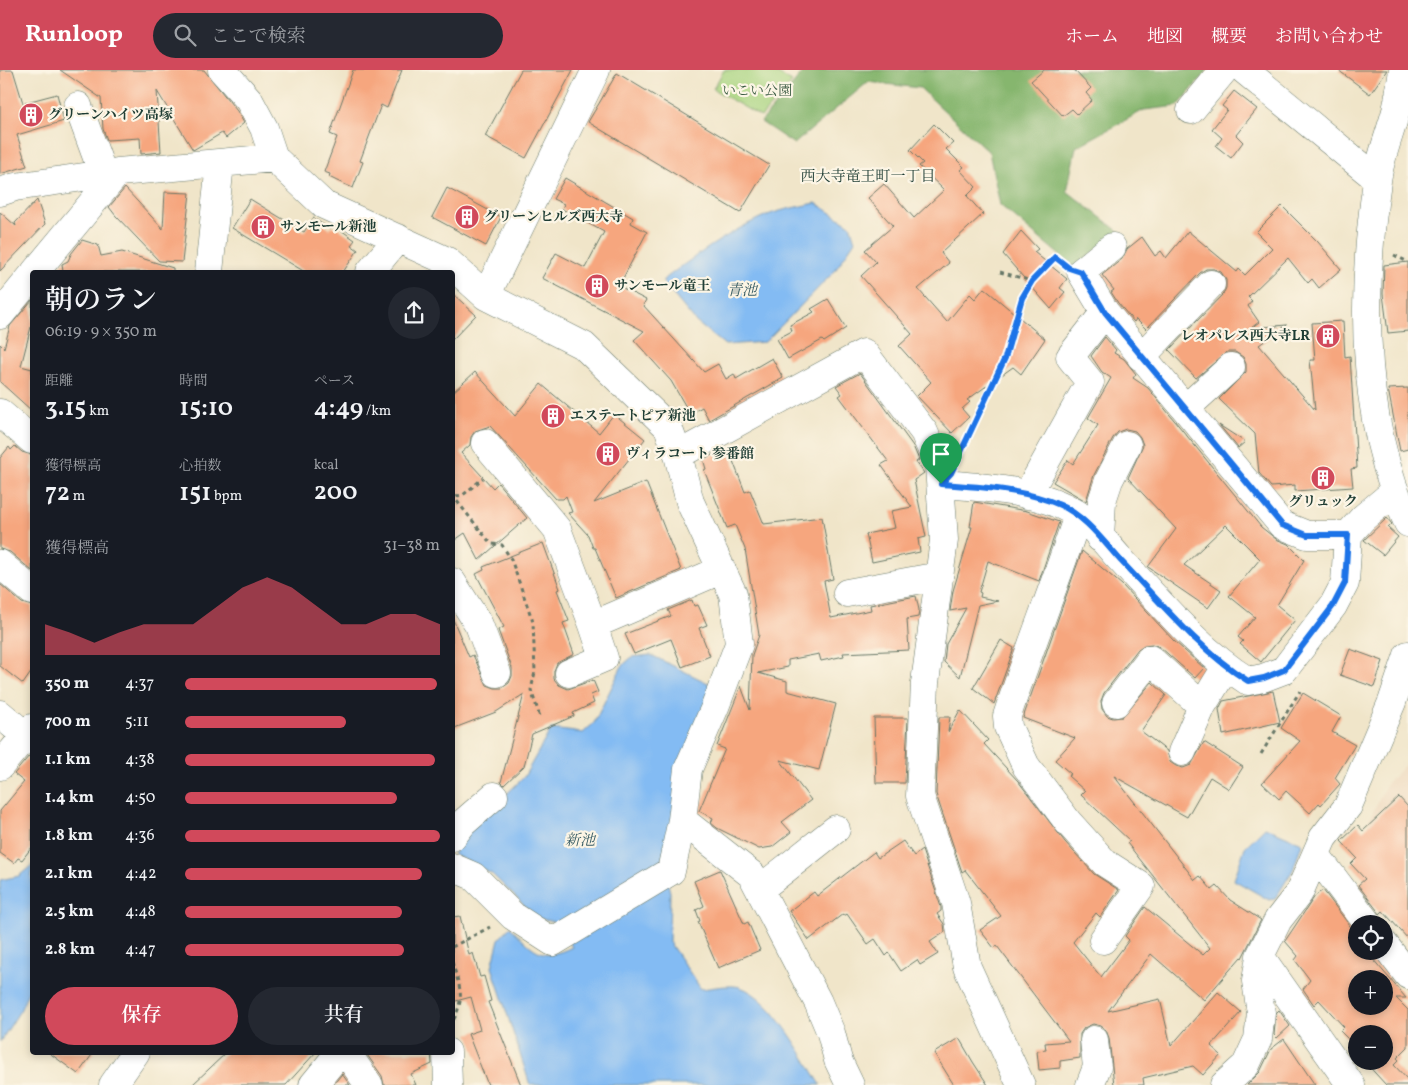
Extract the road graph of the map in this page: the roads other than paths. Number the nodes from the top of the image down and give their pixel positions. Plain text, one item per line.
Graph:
1 (222, 70) edge
2 (596, 70) edge
3 (1224, 70) edge
4 (1244, 70) edge
5 (1403, 70) edge
6 (78, 106) dead end
7 (1191, 110) dead end
8 (1402, 112) edge
9 (274, 158) junction
10 (220, 163) junction
11 (111, 173) junction
12 (1377, 179) junction
13 (0, 192) edge
14 (398, 238) junction
15 (1112, 247) dead end
16 (37, 270) edge
17 (208, 270) edge
18 (372, 270) edge
19 (30, 278) edge
20 (1212, 284) dead end
21 (486, 296) junction
22 (1105, 312) junction
23 (0, 315) edge
24 (1141, 357) junction
25 (1231, 367) dead end
26 (1186, 408) junction
27 (0, 412) edge
28 (30, 438) edge
29 (1127, 444) dead end
30 (493, 452) road end
31 (678, 455) junction
32 (941, 484) junction
33 (1394, 492) junction
34 (1027, 495) junction
35 (1078, 515) junction
36 (1408, 523) edge
37 (1348, 535) junction
38 (1100, 538) junction
39 (0, 564) edge
40 (721, 570) junction
41 (940, 576) junction
42 (455, 587) edge
43 (30, 588) edge
44 (847, 594) dead end
45 (593, 625) junction
46 (1408, 655) edge
47 (1226, 667) junction
48 (497, 673) dead end
49 (569, 673) dead end
50 (1116, 702) dead end
51 (1202, 706) junction
52 (0, 714) edge
53 (30, 735) edge
54 (1182, 752) dead end
55 (0, 766) edge
56 (494, 796) dead end
57 (682, 820) junction
58 (836, 829) dead end
59 (455, 833) edge
60 (1316, 855) junction
61 (455, 868) edge
62 (760, 889) junction
63 (1361, 915) edge
64 (1103, 940) dead end
65 (1260, 956) junction
66 (1393, 956) edge
67 (1408, 975) edge
68 (1094, 1040) dead end
69 (134, 1055) edge
70 (338, 1055) edge
71 (348, 1055) edge
72 (447, 1055) edge
73 (113, 1085) edge
74 (313, 1085) edge
75 (369, 1085) edge
76 (448, 1085) edge
77 (850, 1085) edge
78 (1021, 1085) edge
79 (1090, 1085) edge
80 (1224, 1085) edge
81 (1351, 1085) edge

1 - 9 street
2 - 21 street
3 - 7 street
4 - 12 street
5 - 8 street
6 - 11 street
8 - 12 street
9 - 10 street
9 - 14 street
10 - 11 street
10 - 17 street
11 - 13 street
11 - 16 street
12 - 33 street
14 - 18 street
14 - 21 street
15 - 22 street
19 - 23 street
20 - 24 street
21 - 31 street
22 - 24 street
22 - 34 street
24 - 26 street
25 - 26 street
26 - 37 street
27 - 28 street
29 - 38 street
30 - 45 street
31 - 32 street
31 - 40 street
32 - 34 street
32 - 41 street
33 - 36 street
33 - 37 street
34 - 35 street
35 - 38 street
35 - 64 street
37 - 47 street
38 - 47 street
39 - 43 street
40 - 45 street
40 - 57 street
41 - 44 street
41 - 78 street
42 - 48 street
45 - 49 street
46 - 60 street
47 - 51 street
50 - 51 street
51 - 54 street
52 - 53 street
53 - 55 street
56 - 59 street
57 - 61 street
57 - 62 street
58 - 62 street
60 - 63 street
60 - 65 street
62 - 77 street
65 - 80 street
65 - 81 street
66 - 67 street
68 - 79 street
69 - 73 street
70 - 74 street
71 - 75 street
72 - 76 street

